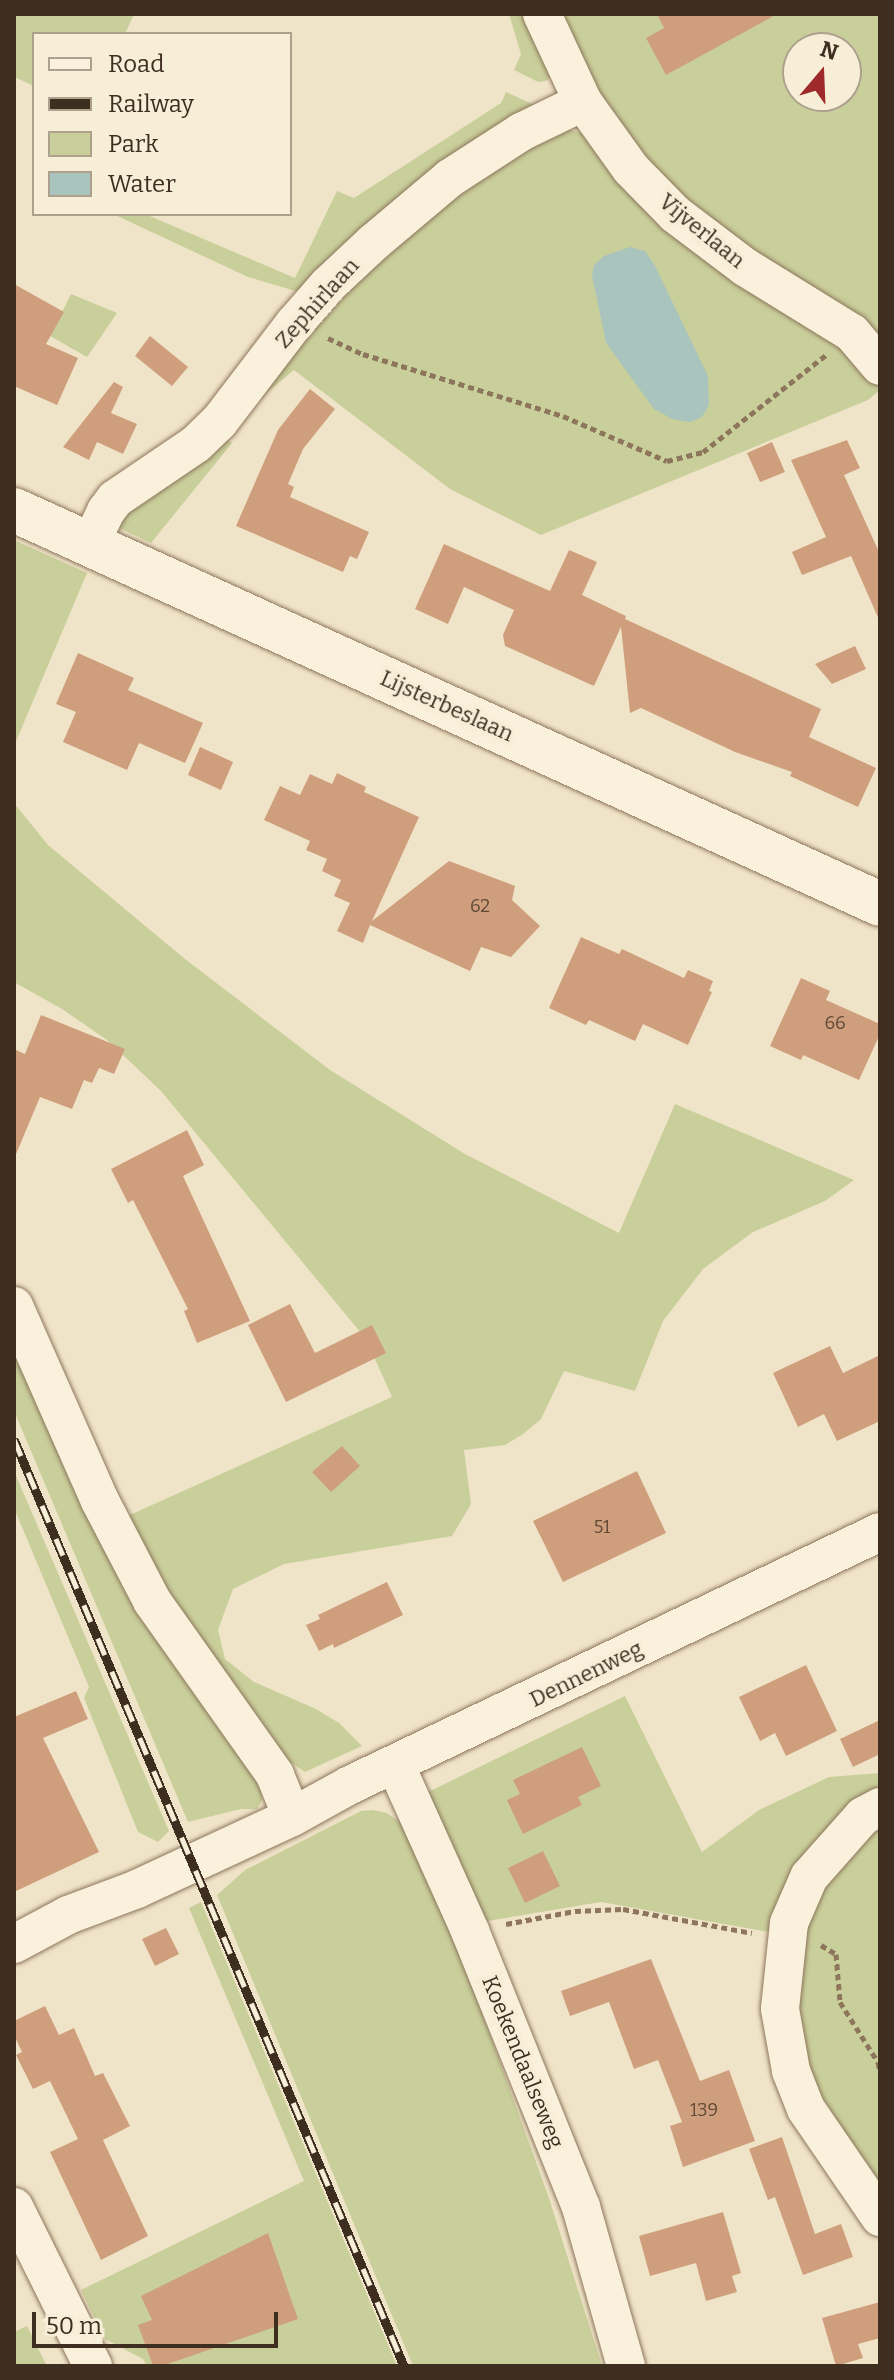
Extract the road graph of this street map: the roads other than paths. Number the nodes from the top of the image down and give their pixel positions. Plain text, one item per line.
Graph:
1 (542, 14) edge
2 (583, 102) junction
3 (880, 366) edge
4 (14, 510) edge
5 (90, 544) junction
6 (880, 904) edge
7 (14, 1306) edge
8 (880, 1532) edge
9 (396, 1766) junction
10 (880, 1807) edge
11 (292, 1817) junction
12 (14, 1944) edge
13 (14, 2207) edge
14 (880, 2217) edge
15 (93, 2366) edge
16 (626, 2366) edge

1 - 2 street, Vijverlaan
2 - 3 street, Vijverlaan
2 - 5 street, Zephirlaan
4 - 5 street, Lijsterbeslaan
5 - 6 street, Lijsterbeslaan
7 - 11 street
8 - 9 street, Dennenweg
9 - 11 street, Dennenweg
9 - 16 street, Koekendaalseweg
10 - 14 street
11 - 12 street, Dennenweg
13 - 15 street

